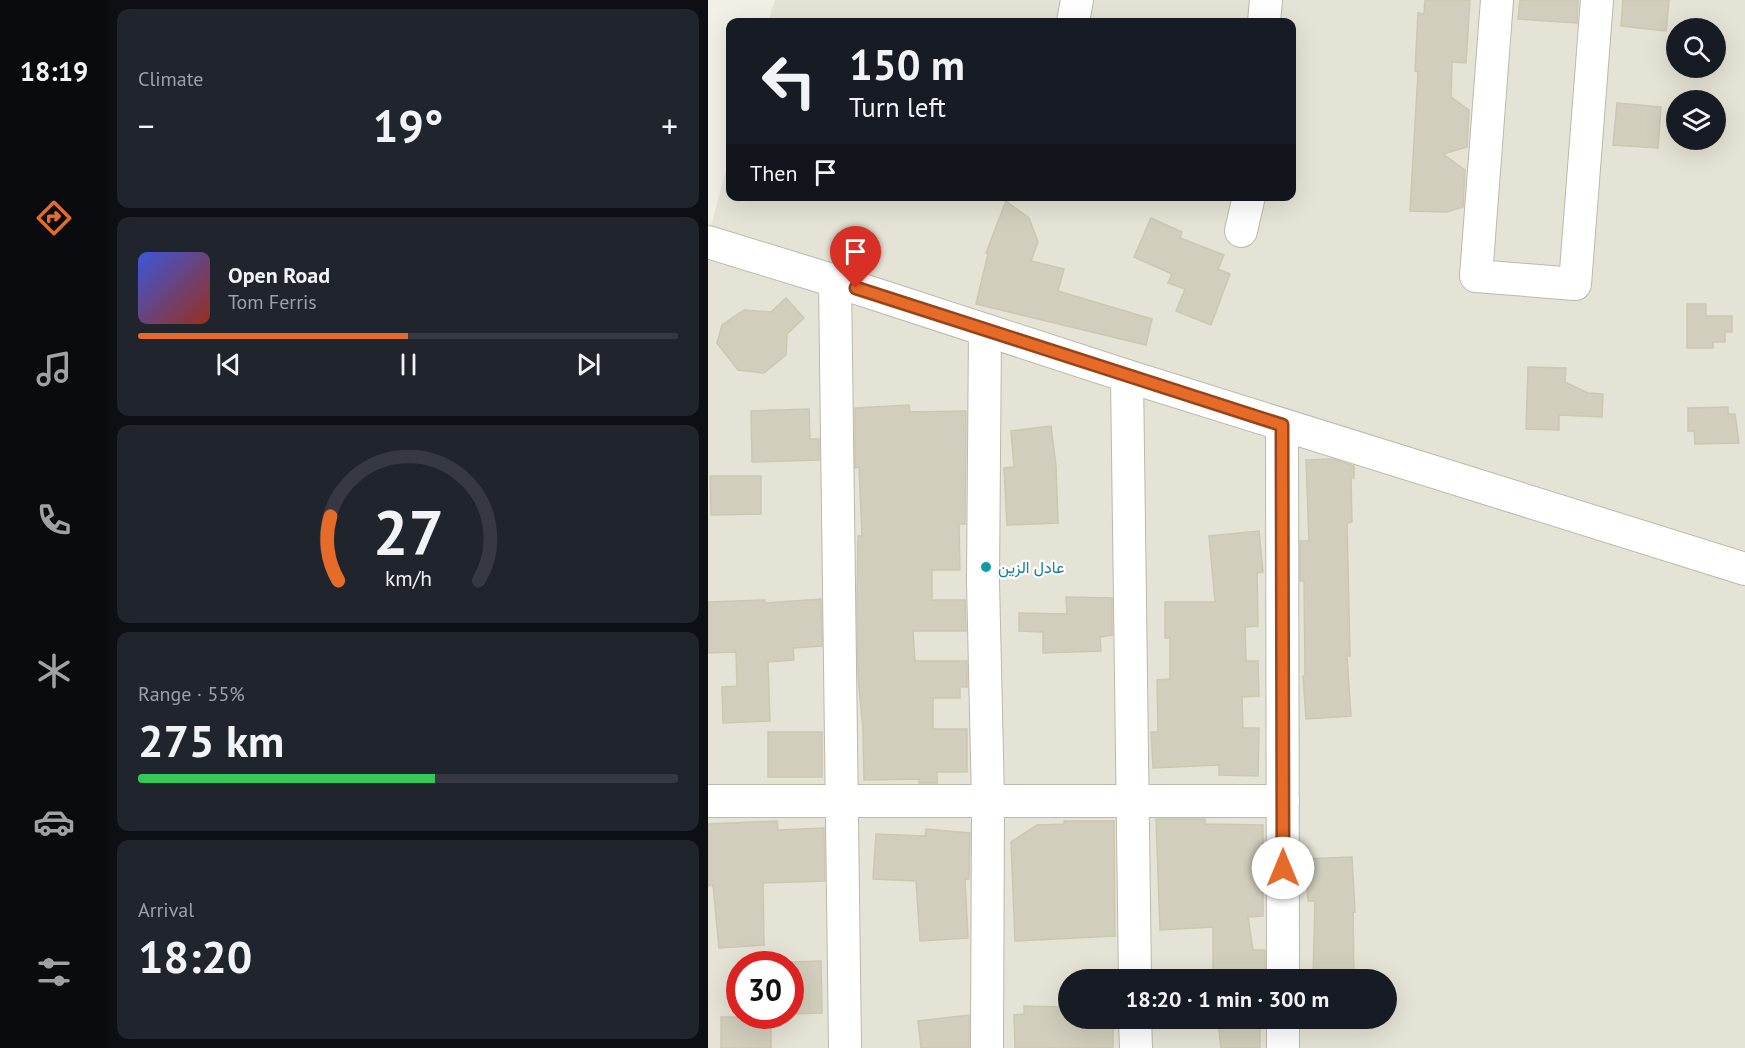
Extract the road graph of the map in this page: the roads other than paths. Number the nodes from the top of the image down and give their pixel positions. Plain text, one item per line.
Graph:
1 (1077, 0) edge
2 (1266, 0) edge
3 (1497, 0) edge
4 (1597, 0) edge
5 (1074, 18) edge
6 (1264, 18) edge
7 (1248, 201) edge
8 (1240, 231) dead end
9 (708, 242) edge
10 (835, 281) junction
11 (985, 330) junction
12 (1127, 376) junction
13 (1282, 425) junction
14 (1745, 569) edge
15 (708, 801) edge
16 (841, 801) junction
17 (988, 801) junction
18 (1132, 801) junction
19 (1283, 801) junction
20 (1135, 969) edge
21 (1283, 969) edge
22 (1136, 1029) edge
23 (1283, 1029) edge
24 (844, 1048) edge
25 (987, 1048) edge
26 (1136, 1048) edge
27 (1283, 1048) edge

1 - 5 street
2 - 6 street
3 - 4 street
7 - 8 street
9 - 10 street
10 - 11 street
10 - 16 street
11 - 12 street
11 - 17 street
12 - 13 street
12 - 18 street
13 - 14 street
13 - 19 street
15 - 16 street
16 - 17 street
16 - 24 street
17 - 18 street
17 - 25 street
18 - 19 street
18 - 20 street
19 - 21 street
22 - 26 street
23 - 27 street

